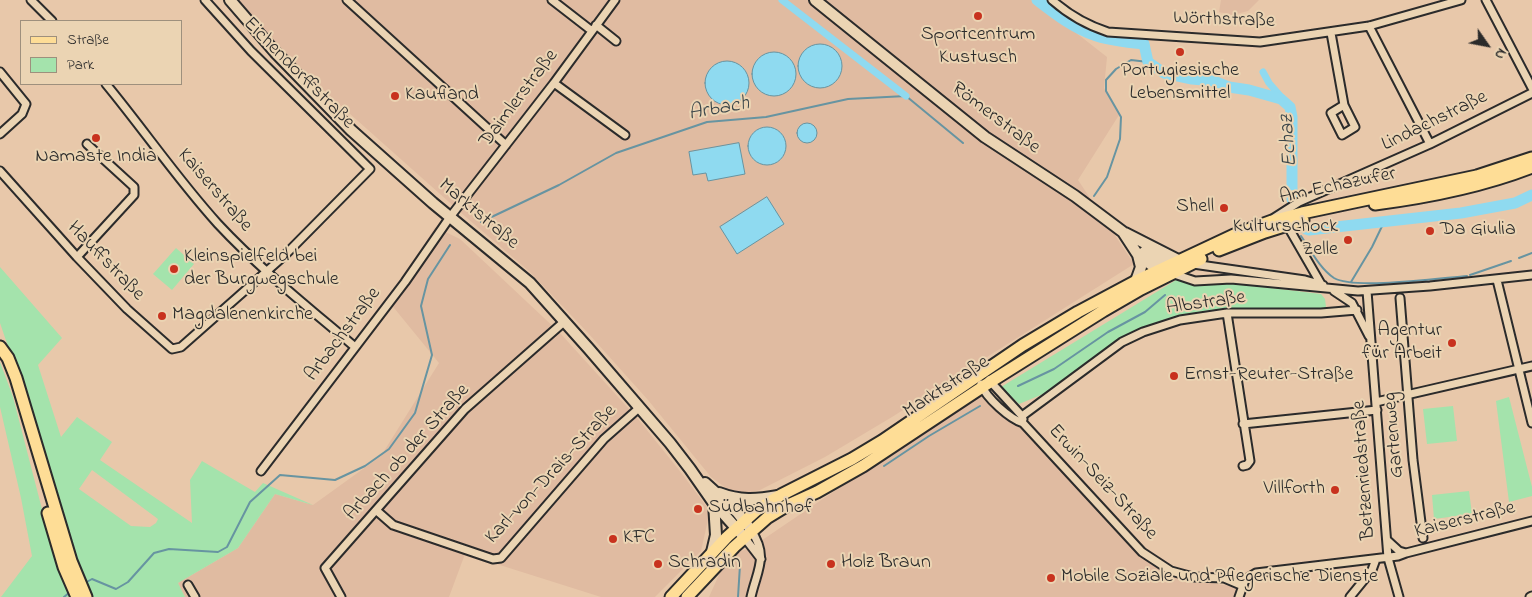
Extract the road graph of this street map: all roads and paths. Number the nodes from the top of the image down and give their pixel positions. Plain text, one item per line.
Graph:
1 (31, 0) edge
2 (205, 0) edge
3 (230, 0) edge
4 (347, 0) edge
5 (552, 0) edge
6 (615, 0) edge
7 (815, 0) edge
8 (1052, 0) edge
9 (1461, 0) edge
10 (1486, 0) edge
11 (51, 20) edge
12 (1369, 26) junction
13 (594, 28) junction
14 (1331, 33) junction
15 (616, 41) dead end
16 (0, 72) edge
17 (554, 83) junction
18 (107, 85) edge
19 (1532, 88) edge
20 (1532, 93) edge
21 (1344, 105) dead end
22 (0, 134) edge
23 (625, 135) dead end
24 (87, 144) dead end
25 (1430, 144) junction
26 (506, 145) junction
27 (1532, 158) edge
28 (1532, 167) edge
29 (370, 169) joint
30 (0, 171) edge
31 (1295, 215) junction
32 (450, 217) junction
33 (1123, 232) junction
34 (1132, 245) junction
35 (1164, 253) junction
36 (1197, 253) junction
37 (1138, 255) junction
38 (77, 257) junction
39 (1180, 266) junction
40 (1158, 270) junction
41 (267, 272) junction
42 (1313, 272) junction
43 (1532, 275) edge
44 (1305, 280) junction
45 (1497, 280) junction
46 (1136, 281) junction
47 (1321, 284) junction
48 (1331, 289) junction
49 (1358, 291) junction
50 (1367, 291) junction
51 (1400, 298) dead end
52 (1357, 310) junction
53 (1227, 313) junction
54 (564, 321) junction
55 (1370, 340) junction
56 (355, 347) junction
57 (0, 349) edge
58 (1532, 366) edge
59 (1518, 369) junction
60 (980, 374) junction
61 (986, 384) junction
62 (1408, 395) junction
63 (1376, 406) junction
64 (639, 408) junction
65 (1023, 419) junction
66 (1532, 423) edge
67 (1243, 424) junction
68 (1244, 466) dead end
69 (690, 469) junction
70 (261, 471) dead end
71 (713, 490) junction
72 (781, 495) junction
73 (714, 502) junction
74 (376, 511) junction
75 (1532, 521) edge
76 (740, 524) junction
77 (748, 534) junction
78 (1423, 538) dead end
79 (1387, 540) junction
80 (712, 552) junction
81 (1406, 552) junction
82 (1388, 558) junction
83 (1376, 559) junction
84 (188, 586) dead end
85 (1243, 586) junction
86 (83, 596) edge
87 (195, 597) edge
88 (341, 597) edge
89 (670, 597) edge
90 (687, 597) edge
91 (752, 597) edge
92 (1239, 597) edge
93 (1350, 597) edge
94 (1399, 597) edge

1 - 11 street
2 - 29 street, Eichendorffstraße
3 - 32 main road, Marktstraße
4 - 26 street
5 - 13 street
6 - 13 street, Daimlerstraße
7 - 33 main road, Römerstraße
8 - 14 street, Wörthstraße
9 - 12 street, Wörthstraße
10 - 19 street
12 - 14 street, Wörthstraße
12 - 25 street
13 - 15 street
13 - 17 street, Daimlerstraße
14 - 21 street
16 - 22 street
17 - 23 street
17 - 26 street, Daimlerstraße
18 - 41 street, Kaiserstraße
20 - 25 street, Lindachstraße
24 - 38 street
25 - 31 street, Lindachstraße
26 - 32 street, Daimlerstraße
27 - 31 main road, Am Echazufer
28 - 31 main road, Am Echazufer
29 - 41 street, Hauffstraße
30 - 38 street, Hauffstraße
31 - 36 main road, Am Echazufer
31 - 39 main road, Am Echazufer
31 - 42 street
32 - 54 main road, Marktstraße
32 - 56 street, Arbachstraße
33 - 34 main road, Römerstraße
33 - 35 main road
34 - 37 main road, Römerstraße
34 - 39 main road, Römerstraße
35 - 36 main road
35 - 39 main road
36 - 39 main road, Am Echazufer
37 - 40 main road, Römerstraße
37 - 46 main road
38 - 41 street, Hauffstraße
39 - 40 main road, Am Echazufer
39 - 44 street, Albstraße
39 - 48 street, Albstraße
39 - 61 main road, Marktstraße
40 - 46 main road, Marktstraße
41 - 56 street, Kaiserstraße
42 - 44 street
42 - 47 street
43 - 45 street, Albstraße
44 - 47 street, Albstraße
45 - 50 street, Albstraße
45 - 59 street
46 - 60 main road, Marktstraße
47 - 49 street, Albstraße
48 - 49 street, Albstraße
48 - 52 street, Albstraße
49 - 50 street, Albstraße
50 - 55 street, Betzenriedstraße
51 - 62 street, Gartenweg
52 - 53 street, Albstraße
52 - 55 street, Betzenriedstraße
53 - 65 street, Albstraße
53 - 67 street
54 - 64 main road, Marktstraße
54 - 74 street, Arbach ob der Straße
55 - 63 street, Betzenriedstraße
56 - 70 street, Arbachstraße
57 - 86 main road
58 - 59 street
59 - 62 street
59 - 66 street
60 - 61 street, Erwin-Seiz-Straße
60 - 72 main road, Marktstraße
61 - 65 street, Erwin-Seiz-Straße
61 - 65 street, Erwin-Seiz-Straße
61 - 77 main road, Marktstraße
62 - 63 street
62 - 78 street, Gartenweg
63 - 67 street
63 - 79 street, Betzenriedstraße
64 - 69 main road, Marktstraße
64 - 74 street, Karl-von-Drais-Straße
65 - 85 street, Erwin-Seiz-Straße
67 - 68 street
69 - 71 main road, Marktstraße
69 - 73 main road, Marktstraße
71 - 72 main road
71 - 76 main road, Marktstraße
72 - 76 main road, Marktstraße
73 - 76 main road, Marktstraße
73 - 80 main road
74 - 88 street, Arbach ob der Straße
75 - 81 street, Kaiserstraße
76 - 77 main road
76 - 80 main road
77 - 90 main road, Marktstraße
77 - 91 street
79 - 81 street, Kaiserstraße
79 - 82 street, Betzenriedstraße
80 - 89 main road
81 - 82 street, Kaiserstraße
82 - 83 street, Kaiserstraße
82 - 94 street, Betzenriedstraße
83 - 85 street, Kaiserstraße
83 - 93 street
84 - 87 street
85 - 92 street

